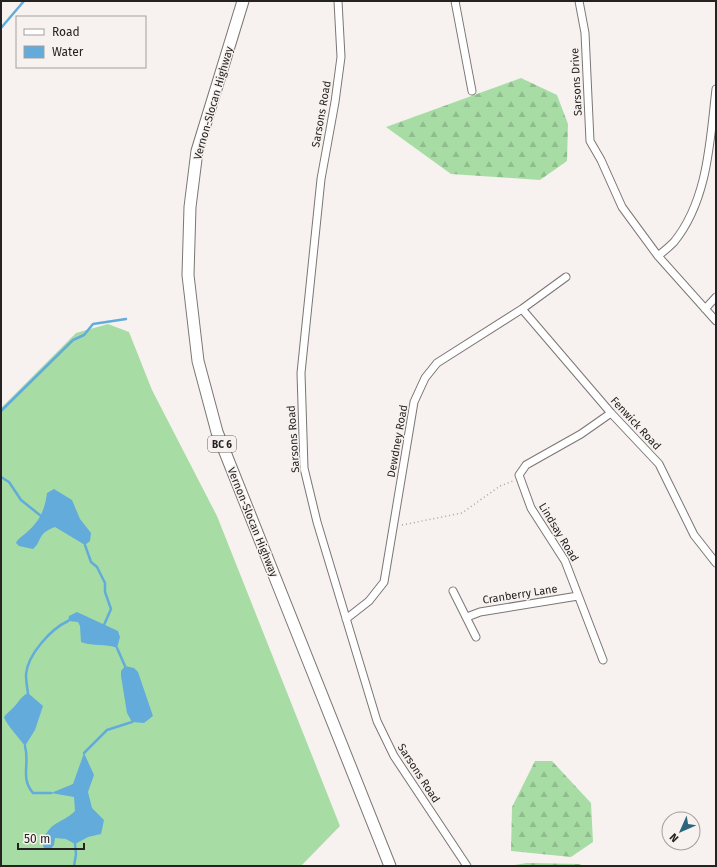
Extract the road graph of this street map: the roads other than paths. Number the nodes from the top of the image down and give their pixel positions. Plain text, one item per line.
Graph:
1 (243, 1) edge
2 (338, 1) edge
3 (455, 1) edge
4 (579, 1) edge
5 (716, 89) edge
6 (472, 91) dead end
7 (658, 256) junction
8 (566, 277) dead end
9 (716, 297) edge
10 (522, 309) junction
11 (705, 309) junction
12 (716, 321) edge
13 (611, 413) junction
14 (716, 562) edge
15 (453, 591) dead end
16 (578, 596) junction
17 (467, 617) junction
18 (346, 619) junction
19 (476, 637) dead end
20 (603, 660) dead end
21 (390, 866) edge
22 (467, 866) edge

1 - 21 main road, Vernon-Slocan Highway / BC 6
2 - 18 street, Sarsons Road
3 - 6 street
4 - 7 street, Sarsons Drive
5 - 7 street
7 - 11 street, Sarsons Drive
8 - 10 street, Dewdney Road
9 - 11 street
10 - 13 street, Fenwick Road
10 - 18 street, Dewdney Road
11 - 12 street, Sarsons Drive
13 - 14 street, Fenwick Road
13 - 16 street, Lindsay Road
15 - 17 street
16 - 17 street, Cranberry Lane
16 - 20 street, Lindsay Road
17 - 19 street
18 - 22 street, Sarsons Road

